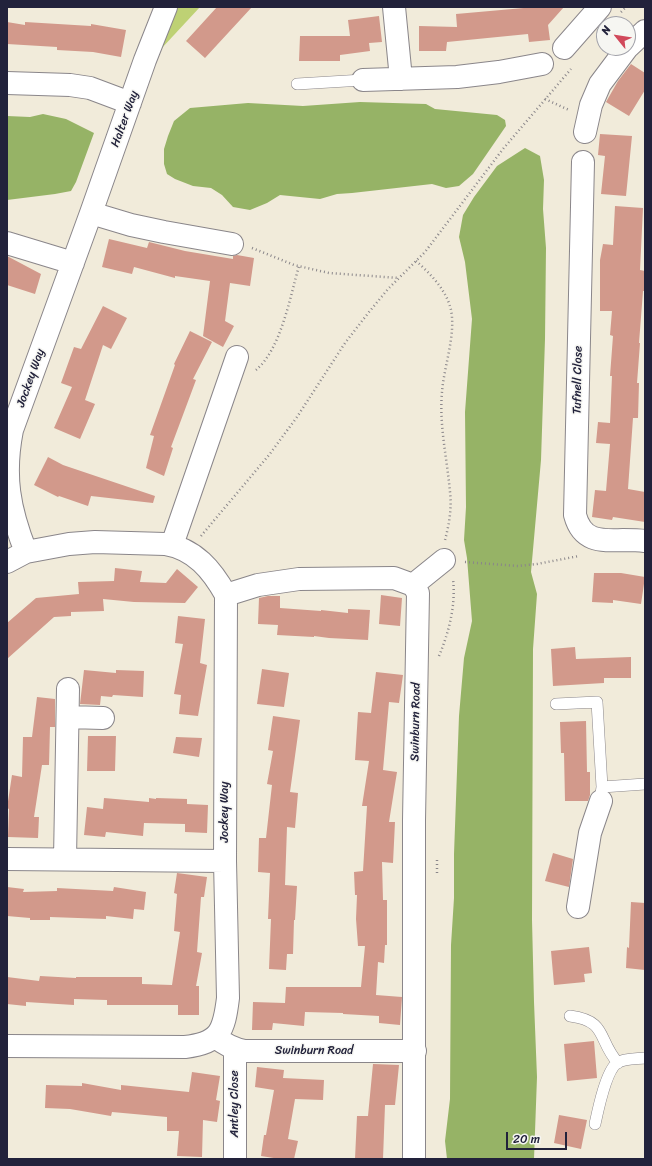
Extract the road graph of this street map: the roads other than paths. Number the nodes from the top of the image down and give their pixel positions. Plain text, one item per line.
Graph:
1 (166, 7) edge
2 (394, 7) edge
3 (600, 7) edge
4 (645, 31) edge
5 (636, 39) edge
6 (620, 56) edge
7 (569, 57) road end
8 (542, 64) dead end
9 (401, 78) junction
10 (363, 80) joint
11 (7, 83) edge
12 (297, 84) dead end
13 (130, 103) junction
14 (585, 132) dead end
15 (583, 162) dead end
16 (88, 222) junction
17 (7, 243) edge
18 (232, 244) road end
19 (73, 263) junction
20 (234, 364) road end
21 (7, 469) edge
22 (645, 541) edge
23 (180, 548) junction
24 (26, 552) junction
25 (444, 560) road end
26 (7, 562) edge
27 (414, 585) junction
28 (226, 595) junction
29 (68, 689) dead end
30 (556, 704) dead end
31 (68, 717) junction
32 (103, 718) dead end
33 (645, 784) edge
34 (601, 794) junction
35 (7, 859) edge
36 (64, 859) junction
37 (225, 861) junction
38 (578, 908) dead end
39 (570, 1016) dead end
40 (216, 1038) junction
41 (7, 1046) edge
42 (234, 1049) junction
43 (415, 1051) junction
44 (645, 1058) edge
45 (618, 1062) junction
46 (595, 1124) dead end
47 (235, 1159) edge
48 (414, 1159) edge

1 - 13 street, Halter Way
2 - 9 street
3 - 7 street
4 - 5 street
6 - 14 street
8 - 9 street
9 - 10 street
10 - 12 lane
11 - 13 street
13 - 16 street, Halter Way
15 - 22 street, Tufnell Close
16 - 18 street
16 - 19 street, Jockey Way
17 - 19 street
19 - 21 street, Jockey Way
20 - 23 street
21 - 24 street, Jockey Way
23 - 24 street
23 - 28 street
24 - 26 street
25 - 27 street
27 - 28 street
27 - 43 street, Swinburn Road
28 - 37 street, Jockey Way
29 - 31 street
30 - 34 lane
31 - 32 street
31 - 36 street
33 - 34 lane
34 - 38 street
35 - 36 street
36 - 37 street
37 - 40 street, Jockey Way
39 - 45 lane
40 - 41 street
40 - 42 street, Swinburn Road
42 - 43 street, Swinburn Road
42 - 47 street, Antley Close
43 - 48 street, Swinburn Road
44 - 45 lane
45 - 46 lane

